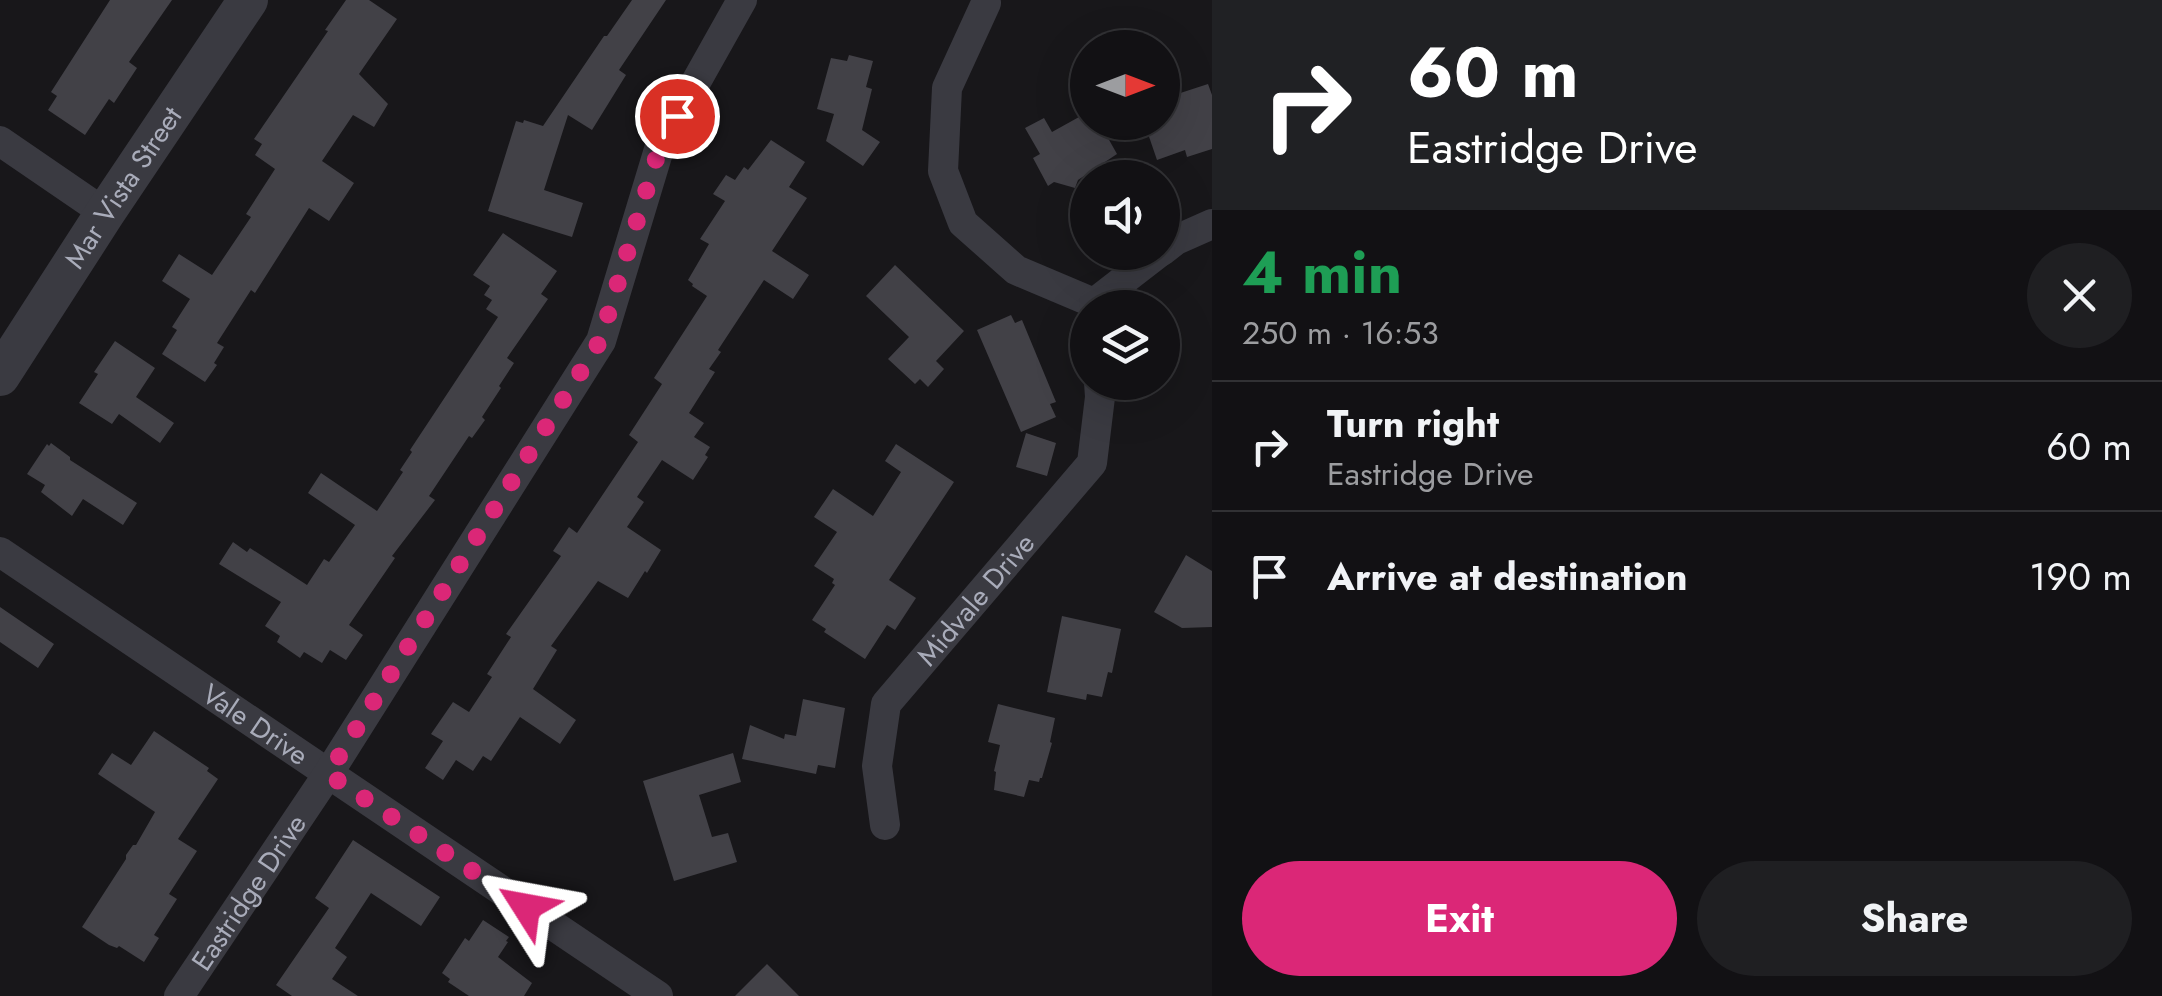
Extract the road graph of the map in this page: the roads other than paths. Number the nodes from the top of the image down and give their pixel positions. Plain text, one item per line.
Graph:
1 (248, 0) edge
2 (742, 0) edge
3 (986, 1) edge
4 (0, 141) edge
5 (105, 213) junction
6 (1212, 224) edge
7 (1180, 238) edge
8 (1139, 270) edge
9 (1114, 290) edge
10 (1070, 294) edge
11 (0, 376) edge
12 (1100, 400) edge
13 (0, 552) edge
14 (328, 774) junction
15 (885, 824) dead end
16 (179, 996) edge
17 (658, 996) edge

1 - 5 street, Mar Vista Street
2 - 14 street, Eastridge Drive
3 - 10 street
4 - 5 street
5 - 11 street, Mar Vista Street
6 - 7 street
8 - 9 street
12 - 15 street, Midvale Drive
13 - 14 street, Vale Drive
14 - 16 street, Eastridge Drive
14 - 17 street, Vale Drive

